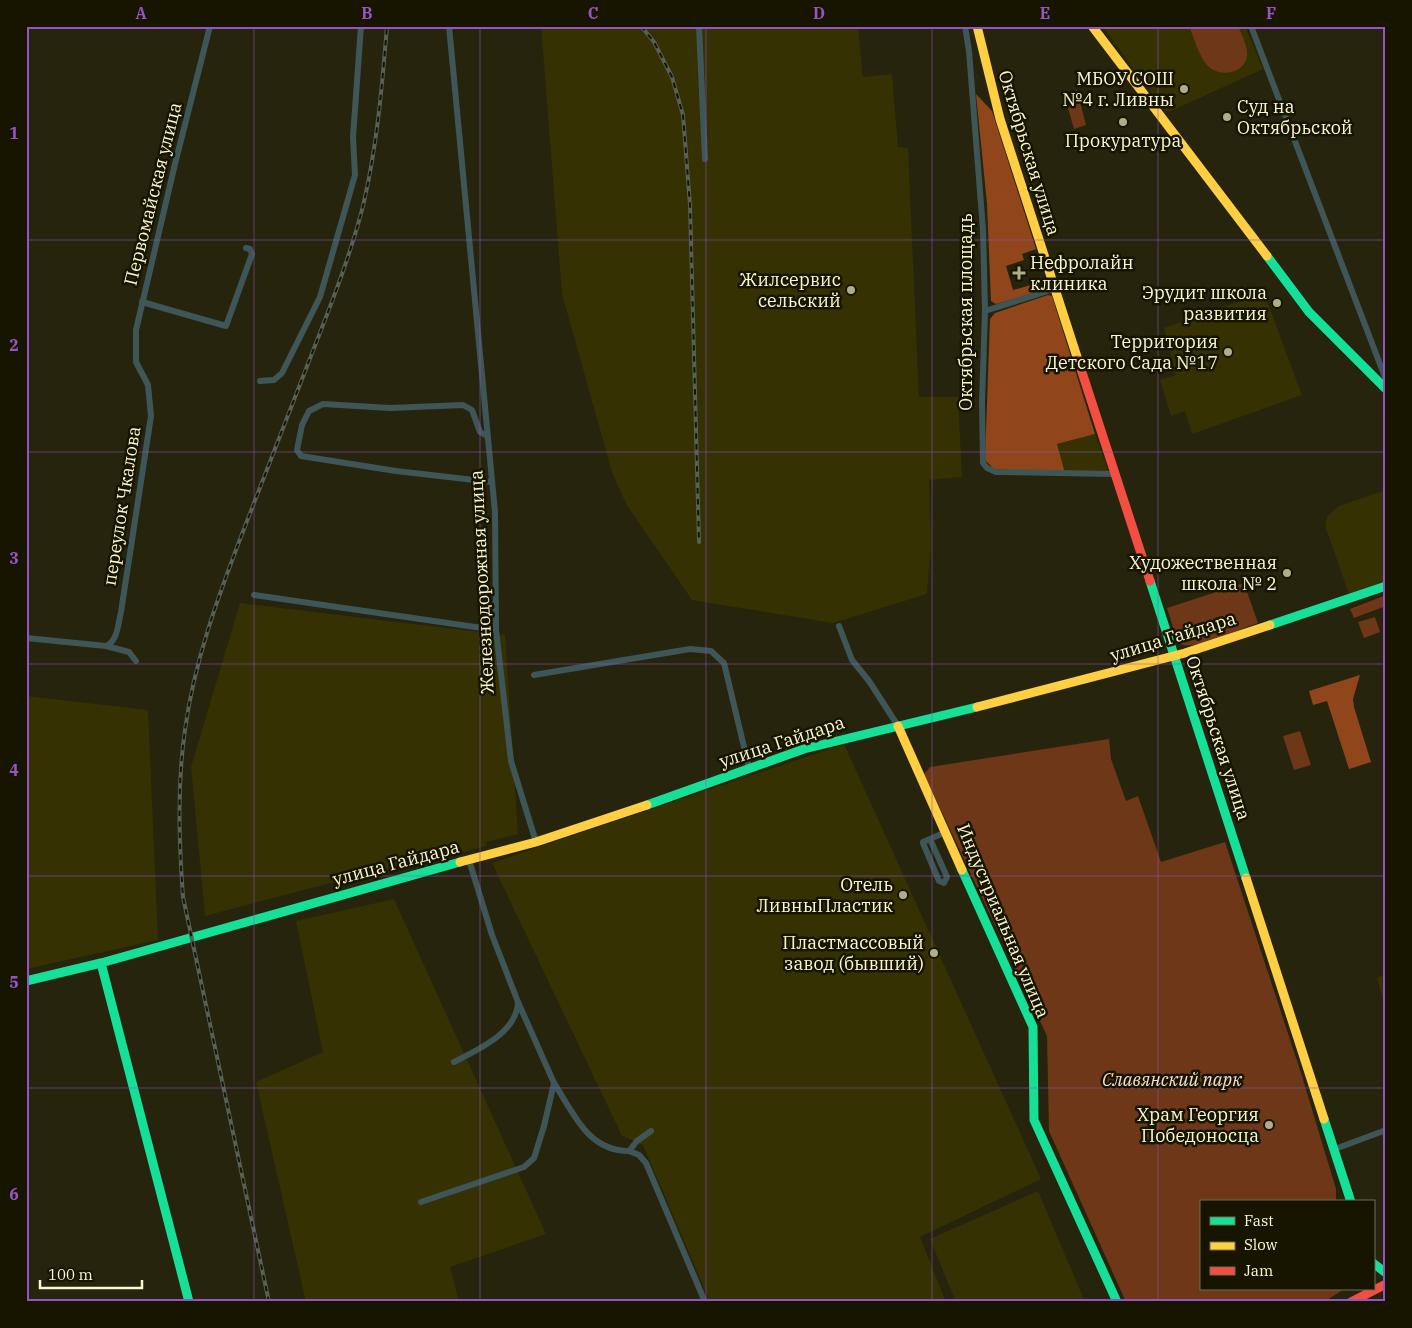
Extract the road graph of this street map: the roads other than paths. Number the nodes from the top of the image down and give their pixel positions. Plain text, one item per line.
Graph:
1 (210, 26) edge
2 (361, 26) edge
3 (449, 26) edge
4 (699, 26) edge
5 (966, 26) edge
6 (977, 26) edge
7 (1092, 26) edge
8 (1251, 26) edge
9 (705, 159) dead end
10 (246, 248) dead end
11 (1054, 289) junction
12 (142, 302) junction
13 (985, 311) junction
14 (138, 370) joint
15 (1386, 380) edge
16 (260, 381) dead end
17 (1386, 389) edge
18 (487, 436) junction
19 (1115, 474) junction
20 (492, 482) junction
21 (1386, 586) edge
22 (254, 595) dead end
23 (839, 626) dead end
24 (496, 630) junction
25 (26, 638) edge
26 (106, 646) junction
27 (1174, 656) junction
28 (136, 661) dead end
29 (534, 675) dead end
30 (898, 726) junction
31 (749, 768) junction
32 (946, 832) junction
33 (930, 839) junction
34 (536, 842) junction
35 (469, 860) junction
36 (101, 963) junction
37 (26, 981) edge
38 (518, 1002) junction
39 (454, 1062) dead end
40 (554, 1083) junction
41 (1386, 1130) edge
42 (651, 1131) dead end
43 (1335, 1149) junction
44 (629, 1152) junction
45 (1350, 1200) edge
46 (421, 1202) dead end
47 (1374, 1264) edge
48 (1386, 1273) edge
49 (1386, 1284) edge
50 (1374, 1289) edge
51 (1363, 1293) edge
52 (189, 1302) edge
53 (705, 1302) edge
54 (1116, 1302) edge
55 (1351, 1302) edge

1 - 12 street, Первомайская улица
2 - 16 street
3 - 18 street, Железнодорожная улица
4 - 9 street
5 - 13 street, Октябрьская площадь
6 - 11 street, Октябрьская улица
7 - 17 street
8 - 15 street
10 - 12 street
11 - 13 street
11 - 19 street, Октябрьская улица
12 - 14 street, Первомайская улица
13 - 19 street, Октябрьская площадь
14 - 26 street, переулок Чкалова
18 - 20 street, Железнодорожная улица
18 - 20 street
19 - 27 street, Октябрьская улица
20 - 24 street, Железнодорожная улица
21 - 27 street, улица Гайдара
22 - 24 street
23 - 30 street
24 - 34 street, Железнодорожная улица
25 - 26 street
26 - 28 street
27 - 30 street, улица Гайдара
27 - 43 street, Октябрьская улица
29 - 31 street
30 - 31 street, улица Гайдара
30 - 32 street, Индустриальная улица
31 - 34 street, улица Гайдара
32 - 33 street
32 - 54 street, Индустриальная улица
33 - 33 street
34 - 35 street, улица Гайдара
35 - 36 street, улица Гайдара
35 - 38 street
36 - 37 street, улица Гайдара
36 - 52 street
38 - 39 street
38 - 40 street
40 - 44 street
40 - 46 street
41 - 43 street
42 - 44 street
43 - 45 street, Октябрьская улица
44 - 53 street
47 - 48 street
49 - 50 street
51 - 55 street

